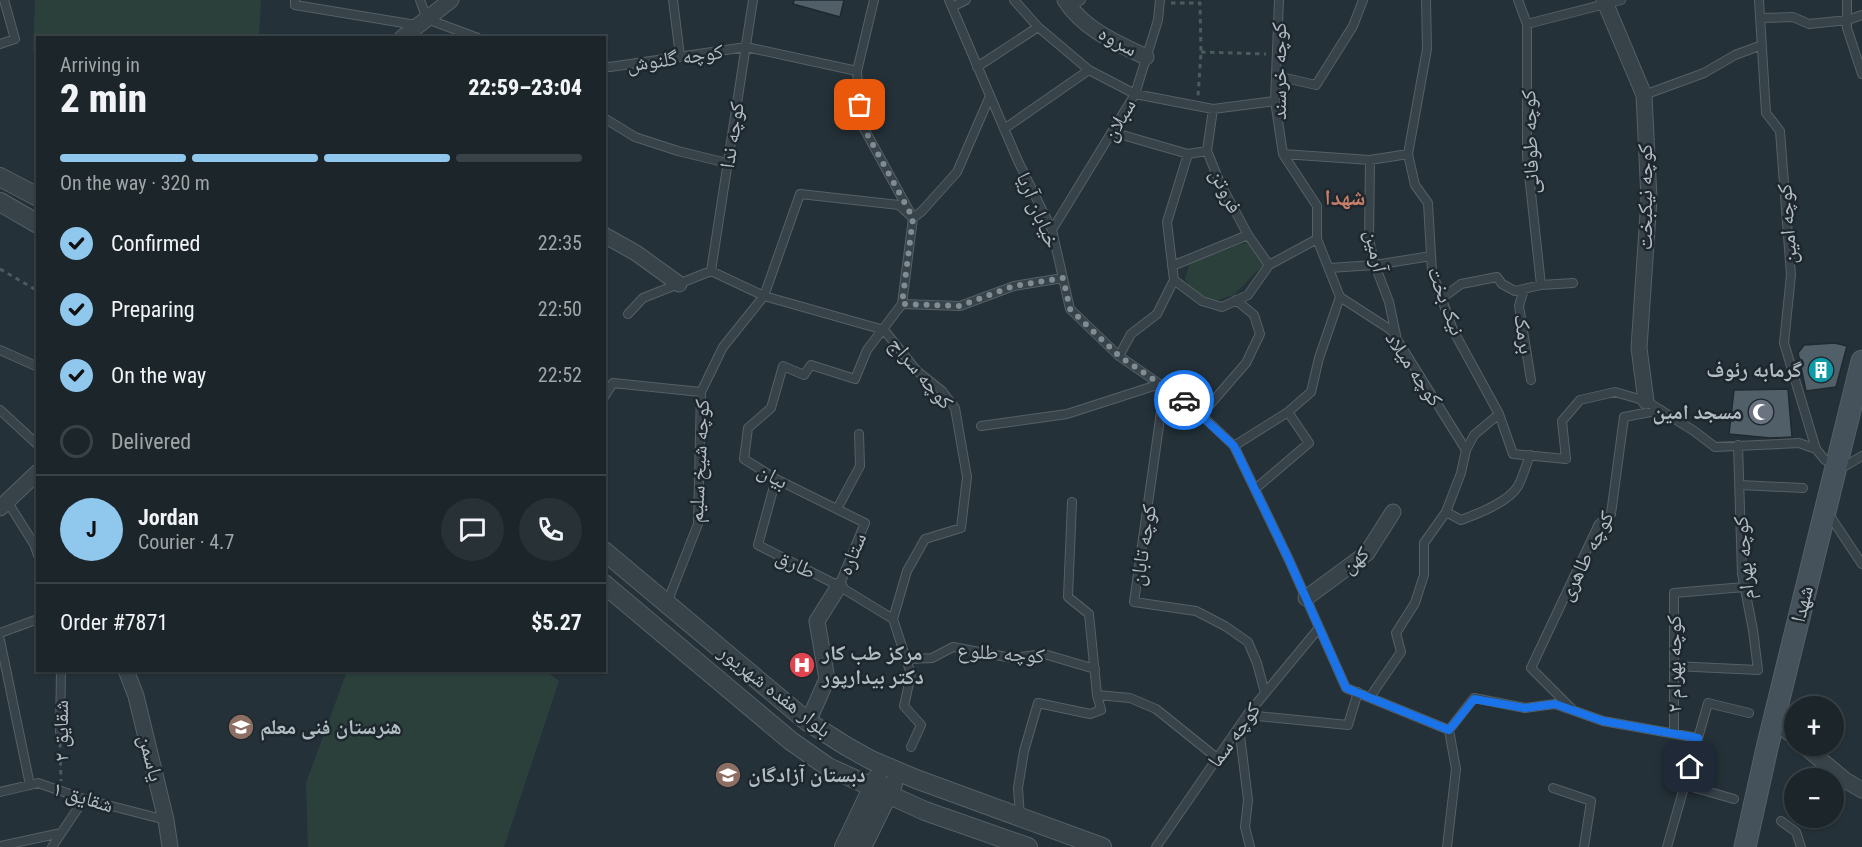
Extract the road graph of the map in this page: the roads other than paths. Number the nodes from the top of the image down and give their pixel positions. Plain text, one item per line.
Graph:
1 (4, 0) edge
2 (294, 0) edge
3 (420, 0) edge
4 (452, 0) edge
5 (673, 0) edge
6 (753, 0) edge
7 (874, 0) edge
8 (966, 0) edge
9 (1014, 0) edge
10 (1279, 0) edge
11 (1363, 0) edge
12 (1426, 0) edge
13 (1518, 0) edge
14 (1621, 0) edge
15 (1759, 0) edge
16 (1847, 0) edge
17 (1160, 1) edge
18 (1605, 2) edge
19 (950, 3) edge
20 (1072, 3) edge
21 (1862, 15) edge
22 (1760, 18) junction
23 (1848, 20) junction
24 (422, 22) junction
25 (1527, 24) junction
26 (1038, 27) junction
27 (404, 36) edge
28 (471, 36) edge
29 (0, 44) edge
30 (1762, 45) junction
31 (746, 47) junction
32 (680, 56) junction
33 (1146, 57) junction
34 (606, 66) edge
35 (977, 67) junction
36 (1089, 70) junction
37 (857, 71) junction
38 (1862, 74) edge
39 (1277, 76) junction
40 (1135, 94) junction
41 (1644, 95) junction
42 (990, 96) junction
43 (1275, 101) junction
44 (1213, 109) junction
45 (606, 118) edge
46 (1004, 129) junction
47 (1112, 132) junction
48 (1207, 151) junction
49 (1188, 154) junction
50 (1283, 154) junction
51 (1408, 154) junction
52 (1370, 160) junction
53 (727, 163) junction
54 (0, 177) edge
55 (36, 196) edge
56 (0, 202) edge
57 (913, 218) junction
58 (36, 223) edge
59 (1052, 230) junction
60 (1248, 235) junction
61 (606, 236) edge
62 (1317, 239) junction
63 (1431, 256) junction
64 (1269, 265) junction
65 (1375, 265) junction
66 (1172, 266) junction
67 (1329, 268) junction
68 (711, 271) junction
69 (1063, 278) junction
70 (1174, 280) junction
71 (1573, 283) dead end
72 (679, 284) junction
73 (1541, 285) junction
74 (1524, 289) junction
75 (765, 296) junction
76 (1340, 297) junction
77 (1441, 299) junction
78 (1236, 300) junction
79 (902, 304) junction
80 (628, 314) dead end
81 (885, 330) junction
82 (1397, 340) junction
83 (0, 350) edge
84 (1119, 356) junction
85 (1862, 361) edge
86 (36, 366) edge
87 (1531, 380) dead end
88 (1160, 384) junction
89 (701, 392) junction
90 (606, 394) edge
91 (1646, 401) junction
92 (0, 410) edge
93 (1661, 410) junction
94 (1288, 412) junction
95 (1499, 414) junction
96 (1202, 416) junction
97 (981, 426) dead end
98 (859, 434) dead end
99 (36, 443) edge
100 (1234, 446) junction
101 (1738, 446) junction
102 (1816, 448) junction
103 (1466, 450) junction
104 (1530, 456) junction
105 (1862, 456) edge
106 (1830, 466) junction
107 (36, 474) edge
108 (776, 479) junction
109 (1740, 485) junction
110 (1803, 488) dead end
111 (1255, 489) junction
112 (1072, 502) dead end
113 (4, 504) edge
114 (837, 509) junction
115 (1826, 510) junction
116 (1393, 512) dead end
117 (1446, 512) junction
118 (865, 523) joint
119 (36, 550) edge
120 (606, 553) edge
121 (1862, 564) edge
122 (606, 586) edge
123 (839, 586) junction
124 (1744, 587) junction
125 (1306, 598) junction
126 (668, 603) junction
127 (893, 619) junction
128 (36, 620) edge
129 (1319, 628) junction
130 (0, 633) edge
131 (0, 640) edge
132 (908, 659) junction
133 (1674, 666) junction
134 (1095, 669) junction
135 (61, 672) edge
136 (127, 672) edge
137 (1358, 692) junction
138 (1264, 693) junction
139 (1097, 695) junction
140 (1370, 697) junction
141 (1572, 710) junction
142 (1749, 713) dead end
143 (1247, 715) junction
144 (1774, 720) junction
145 (808, 722) junction
146 (1239, 727) junction
147 (1784, 728) edge
148 (1449, 730) junction
149 (60, 732) road end
150 (1674, 734) junction
151 (1698, 738) junction
152 (911, 747) dead end
153 (1816, 756) edge
154 (1217, 758) junction
155 (892, 768) junction
156 (30, 785) junction
157 (1685, 785) junction
158 (1554, 788) dead end
159 (1862, 790) edge
160 (880, 791) junction
161 (0, 792) edge
162 (84, 799) junction
163 (1734, 800) dead end
164 (1020, 817) junction
165 (166, 820) junction
166 (1781, 821) dead end
167 (61, 833) junction
168 (0, 846) edge
169 (52, 847) edge
170 (170, 847) edge
171 (844, 847) edge
172 (862, 847) edge
173 (1028, 847) edge
174 (1102, 847) edge
175 (1156, 847) edge
176 (1250, 847) edge
177 (1447, 847) edge
178 (1584, 847) edge
179 (1667, 847) edge
180 (1745, 847) edge
181 (1801, 847) edge

1 - 29 lane
2 - 24 lane
3 - 24 lane
4 - 24 street
5 - 32 lane
6 - 31 lane, کوچه ندا
7 - 37 lane
8 - 19 lane
9 - 26 lane
10 - 39 lane, کوچه خرسند
11 - 39 lane
12 - 51 lane, نیک بخت
13 - 25 lane, کوچه طوفانی
14 - 18 lane
15 - 22 lane, کوچه امین
16 - 23 lane
17 - 33 lane, سبلان
18 - 25 lane
18 - 41 street, کوچه نیکبخت
19 - 35 lane, خیابان آریا
20 - 33 street, سروه
21 - 23 lane
22 - 23 lane
22 - 30 lane, کوچه امین
23 - 38 lane
24 - 27 street
24 - 28 lane
25 - 73 lane, کوچه طوفانی
26 - 35 lane
26 - 36 lane
30 - 41 lane
30 - 102 lane, کوچه امین
31 - 32 lane, کوچه گلنوش
31 - 37 lane, کوچه گلنوش
31 - 53 lane, کوچه ندا
32 - 34 lane, کوچه گلنوش
33 - 40 lane, سبلان
35 - 42 lane, خیابان آریا
36 - 40 lane
36 - 46 lane
37 - 57 lane
39 - 43 lane, کوچه خرسند
40 - 44 lane
40 - 47 lane, سبلان
41 - 91 street, کوچه نیکبخت
42 - 46 lane, خیابان آریا
42 - 57 lane
43 - 44 lane
43 - 50 lane, کوچه خرسند
44 - 48 lane, فروتن
45 - 53 lane
46 - 59 lane, خیابان آریا
47 - 49 lane
47 - 59 lane, سبلان
48 - 49 lane
48 - 60 lane, فروتن
49 - 66 lane
50 - 52 lane
50 - 62 lane, کوچه خرسند
51 - 52 lane
51 - 63 lane, نیک بخت
52 - 65 lane, آرمین
53 - 68 lane, کوچه ندا
54 - 55 street
56 - 58 street
57 - 75 lane, کوچه شیخ سلیم
57 - 79 lane
59 - 69 lane, خیابان آریا
60 - 64 lane, فروتن
60 - 66 lane
61 - 72 street
62 - 64 lane
62 - 67 lane
63 - 65 lane
63 - 77 lane, نیک بخت
64 - 78 lane
65 - 67 lane
65 - 82 lane, آرمین
66 - 70 lane
67 - 76 lane
68 - 72 lane
68 - 75 lane, کوچه سراج
69 - 79 lane
69 - 84 lane, خیابان آریا
70 - 78 lane
70 - 84 lane
71 - 73 lane
72 - 80 lane
73 - 74 lane
74 - 77 lane
74 - 87 lane, برمک
75 - 81 lane, کوچه سراج
75 - 89 lane, کوچه شیخ سلیم
76 - 82 lane, کوچه میلاد
76 - 94 lane
77 - 95 lane, نیک بخت
78 - 96 lane
79 - 81 lane
81 - 108 lane, بیان
81 - 127 lane, کوچه سراج
82 - 103 lane, کوچه میلاد
83 - 86 lane
84 - 88 lane, خیابان آریا
85 - 106 main road, شهدا
88 - 96 lane, خیابان آریا
88 - 97 lane
88 - 138 lane, کوچه تابان
89 - 90 lane
89 - 126 lane, کوچه شیخ سلیم
91 - 93 lane
91 - 104 lane
92 - 99 lane
93 - 101 lane
93 - 141 lane, کوچه طاهری
94 - 100 lane
94 - 111 lane
95 - 103 lane
95 - 104 lane, نیک بخت
96 - 100 lane, خیابان آریا
98 - 114 lane
100 - 111 lane, خیابان آریا
101 - 102 lane
101 - 109 lane, کوچه بهرام
102 - 106 lane
103 - 117 lane
104 - 117 lane
105 - 106 lane
106 - 115 main road, شهدا
107 - 113 street
108 - 114 lane, بیان
108 - 123 lane, طارق
109 - 110 lane
109 - 124 lane, کوچه بهرام
111 - 125 lane, خیابان آریا
112 - 134 lane
113 - 119 lane
114 - 118 lane, بیان
115 - 121 lane
115 - 144 main road, شهدا
116 - 125 street, کهن
117 - 140 lane
118 - 123 lane, ستاره
120 - 126 street, بلوار هفده شهریور
122 - 160 street, بلوار هفده شهریور
123 - 127 lane, طارق
123 - 145 street
124 - 133 lane, کوچه بهرام ۲
124 - 133 lane, کوچه بهرام
125 - 129 lane, خیابان آریا
126 - 145 street, بلوار هفده شهریور
127 - 132 lane
128 - 130 lane
129 - 137 lane, خیابان آریا
129 - 138 lane, کوچه سما
131 - 156 lane, شقایق ۲
132 - 134 lane, کوچه طلوع
132 - 152 lane
133 - 150 lane, کوچه بهرام ۲
134 - 139 lane
135 - 149 lane, شقایق ۲
136 - 165 street, یاسمن
137 - 140 lane, خیابان آریا
137 - 143 lane
138 - 143 lane, کوچه سما
139 - 154 lane
139 - 164 lane
140 - 148 lane, خیابان آریا
141 - 148 lane
141 - 150 lane
142 - 151 lane
143 - 146 lane, کوچه سما
144 - 147 street
144 - 180 main road, شهدا
145 - 155 street, بلوار هفده شهریور
146 - 154 lane, کوچه سما
146 - 176 lane
148 - 177 lane
150 - 151 lane
151 - 157 lane
153 - 159 street
154 - 175 lane, کوچه سما
155 - 160 street
155 - 164 street, بلوار هفده شهریور
156 - 161 lane, شقایق ۱
156 - 162 lane, شقایق ۱
157 - 163 lane
157 - 179 lane
158 - 178 lane
160 - 171 street
160 - 172 street
160 - 173 street, بلوار هفده شهریور
162 - 165 lane, شقایق ۱
162 - 167 lane
164 - 174 street, بلوار هفده شهریور
165 - 170 street, یاسمن
166 - 181 lane
167 - 168 lane
167 - 169 lane

